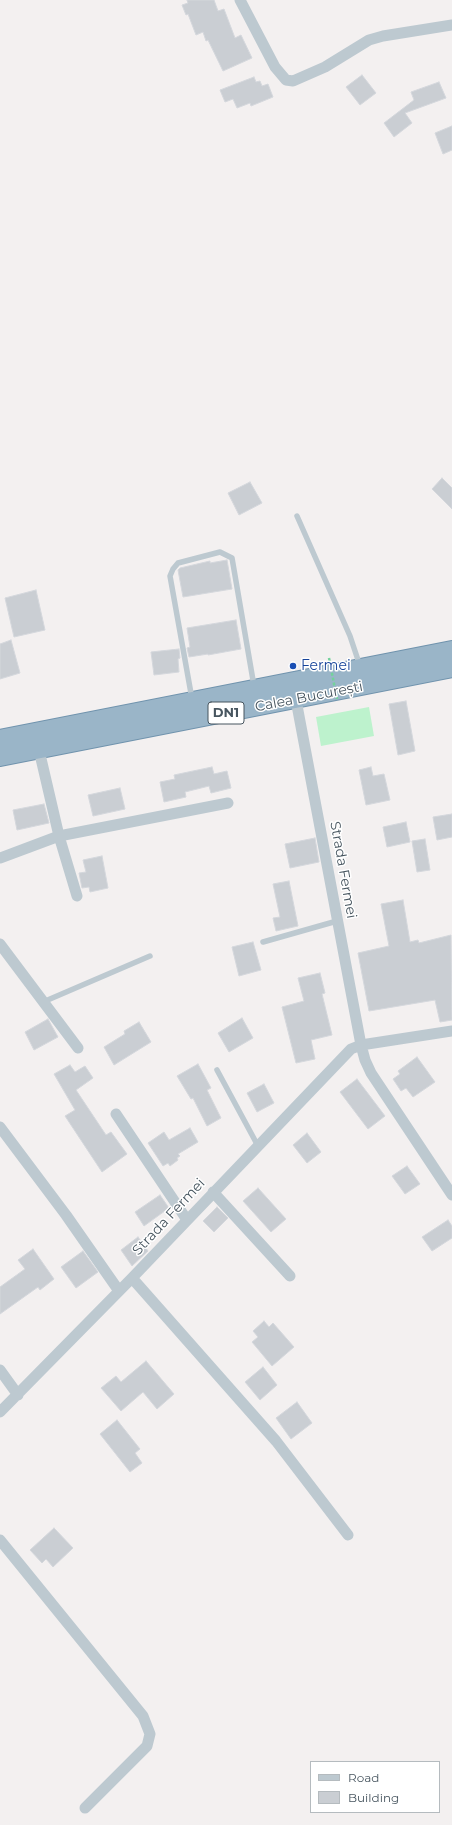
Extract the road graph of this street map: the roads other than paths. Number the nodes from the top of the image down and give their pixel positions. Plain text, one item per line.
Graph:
1 (240, 0) edge
2 (452, 25) edge
3 (297, 516) dead end
4 (452, 650) edge
5 (361, 668) junction
6 (452, 668) edge
7 (254, 690) junction
8 (296, 700) junction
9 (192, 701) junction
10 (0, 739) edge
11 (39, 750) junction
12 (0, 757) edge
13 (228, 803) dead end
14 (59, 836) junction
15 (0, 858) edge
16 (77, 896) dead end
17 (337, 921) junction
18 (263, 942) dead end
19 (0, 944) edge
20 (150, 956) dead end
21 (43, 1002) junction
22 (452, 1030) edge
23 (360, 1045) junction
24 (78, 1048) dead end
25 (217, 1070) dead end
26 (116, 1114) dead end
27 (0, 1127) edge
28 (258, 1146) junction
29 (213, 1192) junction
30 (452, 1195) edge
31 (187, 1220) junction
32 (290, 1276) dead end
33 (132, 1278) junction
34 (119, 1291) junction
35 (0, 1370) edge
36 (18, 1395) junction
37 (0, 1412) edge
38 (348, 1535) dead end
39 (0, 1540) edge
40 (86, 1808) dead end

1 - 2 street
3 - 5 lane
4 - 5 highway, Calea București / DN1
5 - 7 highway, Calea București / DN1
6 - 8 highway, Calea București / DN1
7 - 9 highway, Calea București / DN1
7 - 9 lane
8 - 11 highway, Calea București / DN1
8 - 17 street, Strada Fermei
9 - 10 highway, Calea București / DN1
11 - 12 highway, Calea București / DN1
11 - 14 street
13 - 14 street
14 - 15 street
14 - 16 street
17 - 18 lane
17 - 23 street, Strada Fermei
19 - 21 street
20 - 21 lane
21 - 24 street
22 - 23 street
23 - 28 street, Strada Fermei
23 - 30 street, Strada Fermei
25 - 28 lane
26 - 31 street
27 - 34 street
28 - 29 street, Strada Fermei
29 - 31 street, Strada Fermei
29 - 32 street
31 - 33 street, Strada Fermei
33 - 34 street, Strada Fermei
33 - 38 street
34 - 36 street, Strada Fermei
35 - 36 street
36 - 37 street, Strada Fermei
39 - 40 street

